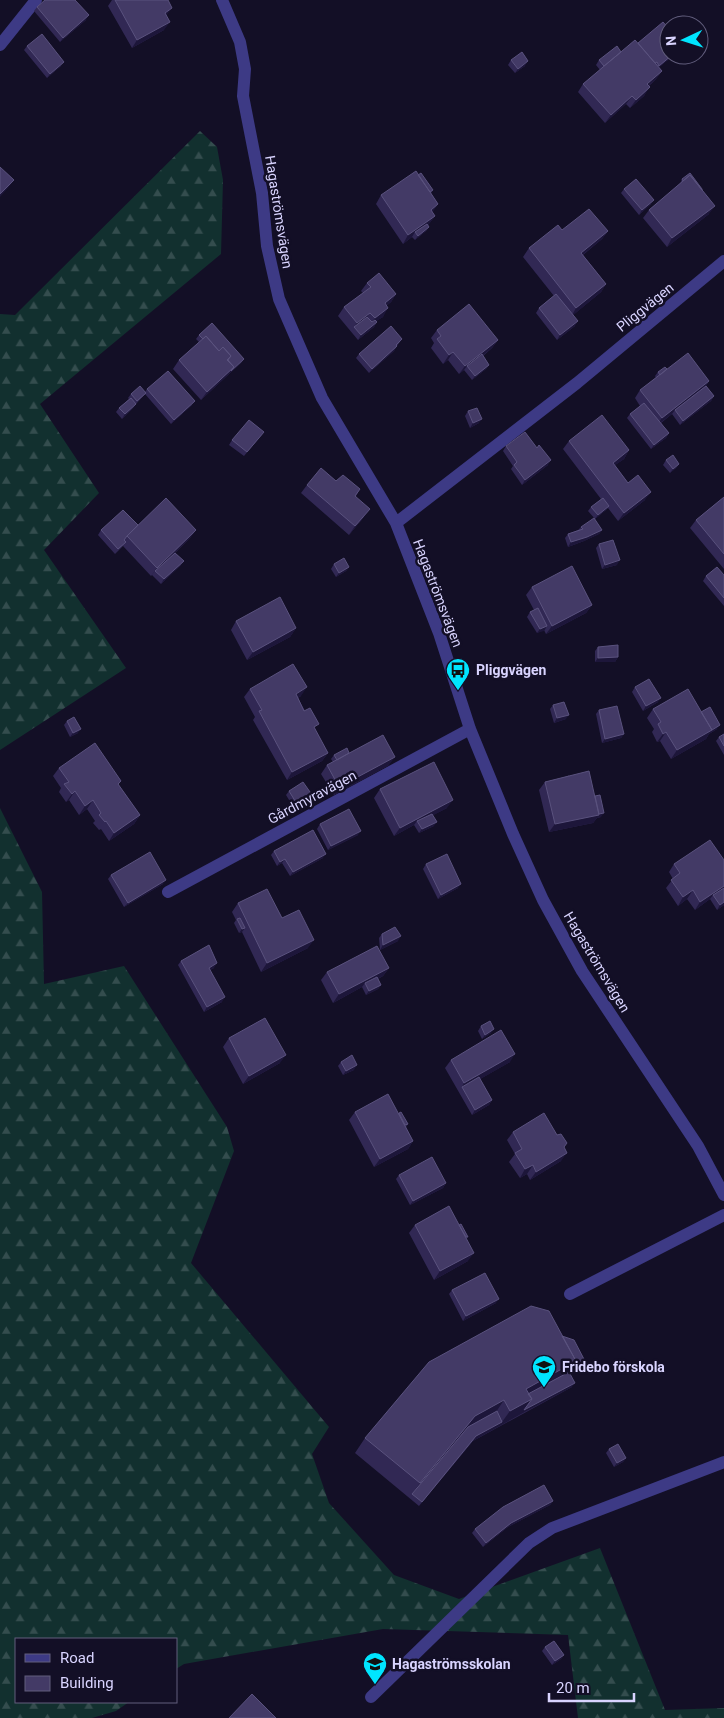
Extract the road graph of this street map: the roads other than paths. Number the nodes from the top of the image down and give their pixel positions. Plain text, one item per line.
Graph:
1 (36, 0) edge
2 (222, 0) edge
3 (0, 45) edge
4 (724, 261) edge
5 (396, 523) junction
6 (470, 729) junction
7 (168, 892) dead end
8 (724, 1195) edge
9 (724, 1215) edge
10 (570, 1294) dead end
11 (724, 1462) edge
12 (371, 1697) dead end

1 - 3 street
2 - 5 street, Hagaströmsvägen
4 - 5 street, Pliggvägen
5 - 6 street, Hagaströmsvägen
6 - 7 street, Gårdmyravägen
6 - 8 street, Hagaströmsvägen
9 - 10 street
11 - 12 street

